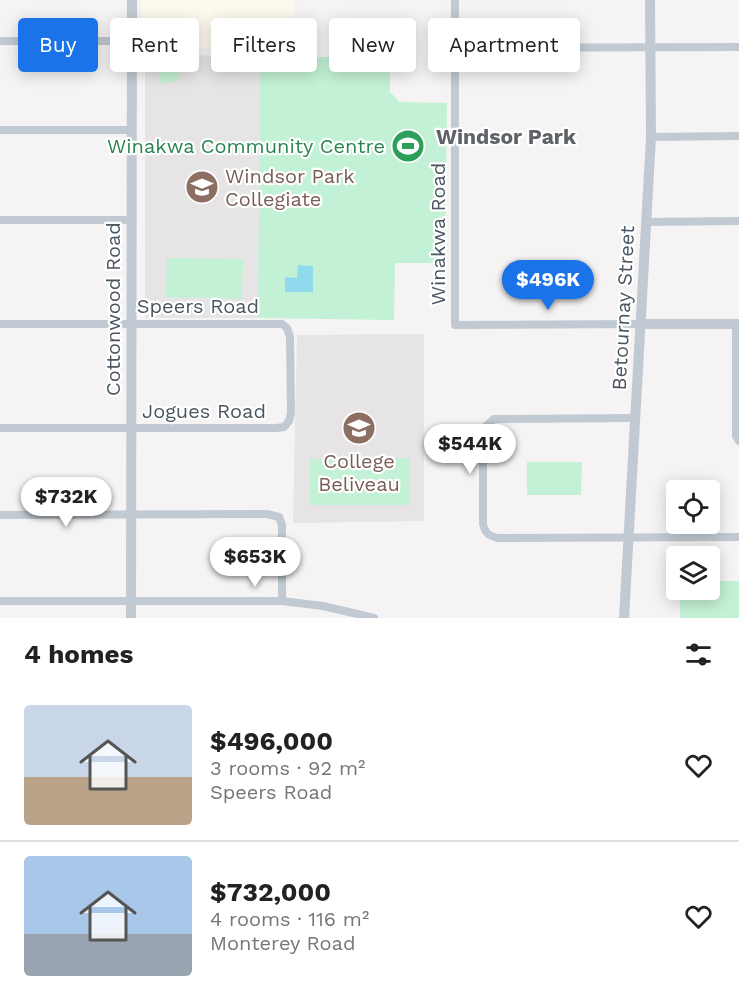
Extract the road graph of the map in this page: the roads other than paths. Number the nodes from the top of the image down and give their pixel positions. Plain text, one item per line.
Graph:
1 (132, 0) edge
2 (455, 0) edge
3 (650, 0) edge
4 (132, 18) edge
5 (455, 18) edge
6 (0, 41) edge
7 (110, 41) edge
8 (739, 47) edge
9 (580, 48) edge
10 (651, 48) junction
11 (132, 72) edge
12 (455, 72) edge
13 (0, 130) edge
14 (132, 130) junction
15 (651, 136) junction
16 (739, 136) edge
17 (0, 220) edge
18 (131, 220) junction
19 (739, 221) edge
20 (646, 222) junction
21 (0, 324) edge
22 (132, 324) junction
23 (640, 324) junction
24 (738, 324) edge
25 (287, 328) joint
26 (635, 418) junction
27 (0, 428) edge
28 (131, 428) junction
29 (739, 441) edge
30 (131, 514) junction
31 (0, 515) edge
32 (739, 537) edge
33 (628, 538) junction
34 (0, 601) edge
35 (131, 601) junction
36 (282, 601) junction
37 (131, 618) edge
38 (374, 618) edge
39 (624, 618) edge

1 - 4 street, Cottonwood Road
2 - 5 street, Winakwa Road
3 - 10 street, Betournay Street
6 - 7 street
8 - 10 street
9 - 10 street
10 - 15 street, Betournay Street
11 - 14 street, Cottonwood Road
12 - 23 street, Winakwa Road
13 - 14 street
14 - 18 street, Cottonwood Road
15 - 16 street
15 - 20 street, Betournay Street
17 - 18 street
18 - 22 street, Cottonwood Road
19 - 20 street
20 - 23 street, Betournay Street
21 - 22 street, Speers Road
22 - 25 street, Speers Road
22 - 28 street, Cottonwood Road
23 - 24 street
23 - 26 street, Betournay Street
24 - 29 street
25 - 28 street, Jogues Road
26 - 33 street, Betournay Street
26 - 33 street
27 - 28 street
28 - 30 street, Cottonwood Road
30 - 31 street
30 - 35 street, Cottonwood Road
30 - 36 street
32 - 33 street
33 - 39 street, Betournay Street
34 - 35 street
35 - 36 street
35 - 37 street, Cottonwood Road
36 - 38 street

